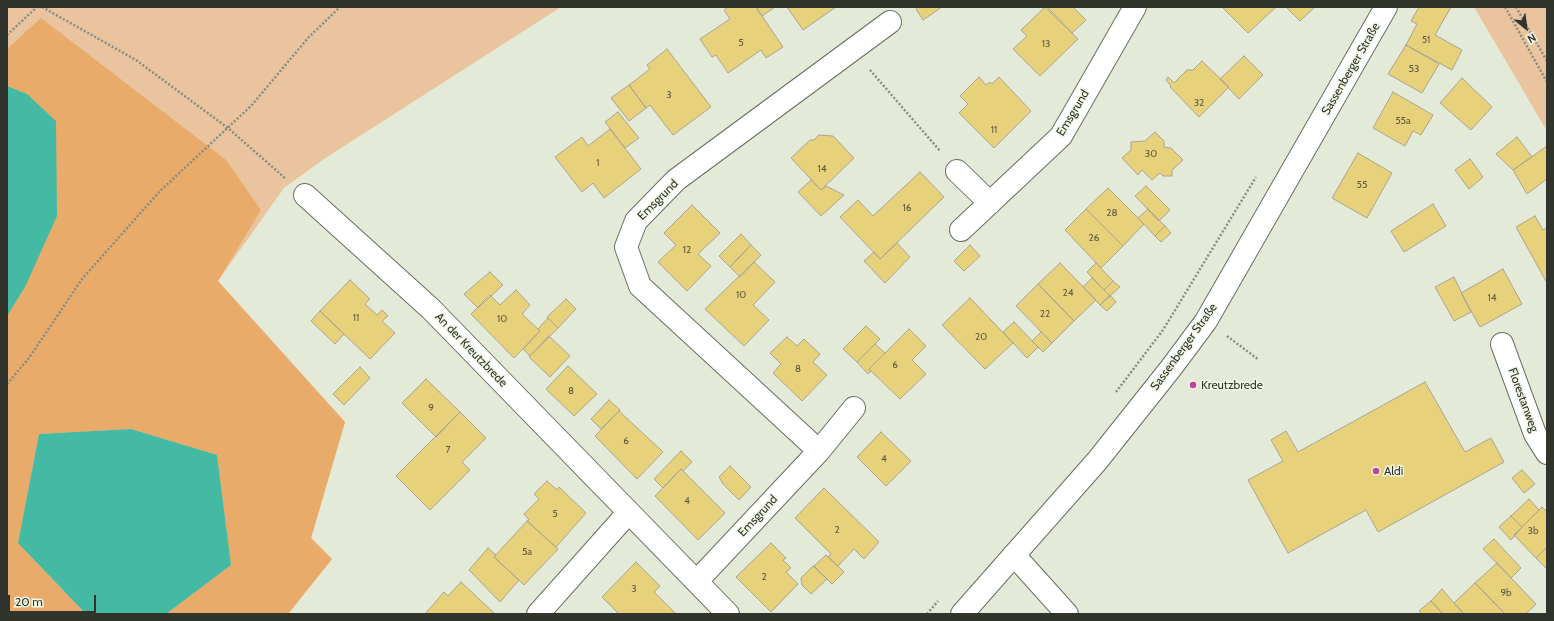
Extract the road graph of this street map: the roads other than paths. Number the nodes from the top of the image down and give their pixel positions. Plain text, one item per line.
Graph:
1 (1135, 7) edge
2 (1386, 7) edge
3 (890, 22) dead end
4 (957, 171) road end
5 (305, 195) road end
6 (990, 203) junction
7 (961, 230) dead end
8 (1502, 344) dead end
9 (854, 408) dead end
10 (819, 451) junction
11 (1547, 453) edge
12 (628, 513) junction
13 (1014, 555) junction
14 (697, 581) junction
15 (538, 614) edge
16 (728, 614) edge
17 (962, 614) edge
18 (1067, 614) edge

1 - 6 street, Emsgrund
2 - 13 street, Sassenberger Straße
3 - 10 street, Emsgrund
4 - 6 street
5 - 12 street, An der Kreutzbrede
6 - 7 street, Emsgrund
8 - 11 street, Florestanweg
9 - 10 street, Emsgrund
10 - 14 street, Emsgrund
12 - 14 street, An der Kreutzbrede
12 - 15 street
13 - 17 street, Sassenberger Straße
13 - 18 street
14 - 16 street, An der Kreutzbrede

